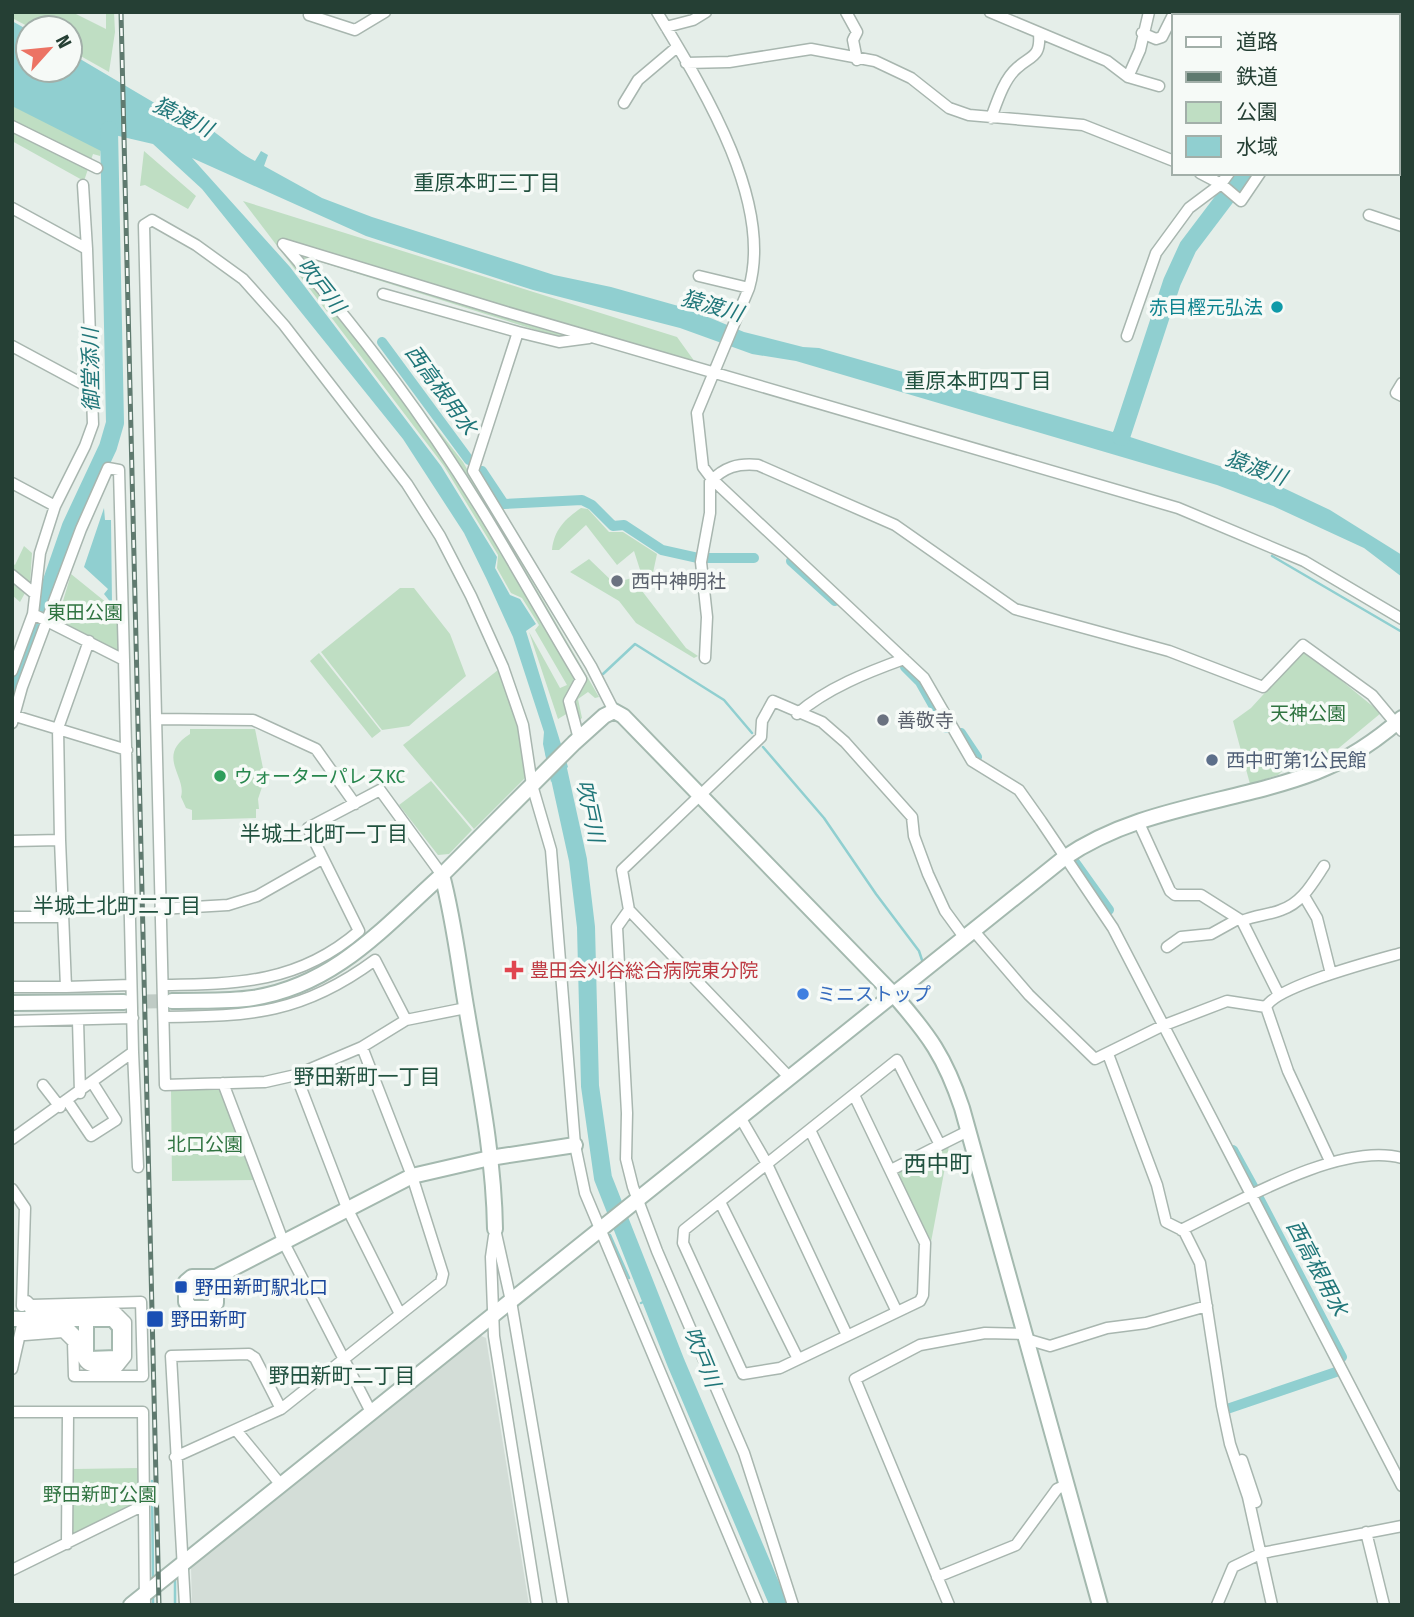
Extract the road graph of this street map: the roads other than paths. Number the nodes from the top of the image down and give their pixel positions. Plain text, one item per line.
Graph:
1 (311, 12) edge
2 (386, 12) edge
3 (657, 12) edge
4 (706, 12) edge
5 (846, 12) edge
6 (990, 12) edge
7 (1149, 12) edge
8 (1172, 15) edge
9 (666, 27) junction
10 (1038, 33) junction
11 (1142, 33) junction
12 (677, 47) junction
13 (857, 60) junction
14 (686, 63) junction
15 (1128, 77) junction
16 (1159, 86) dead end
17 (624, 103) dead end
18 (991, 118) junction
19 (12, 126) edge
20 (1172, 160) edge
21 (97, 168) dead end
22 (1204, 175) edge
23 (1228, 175) edge
24 (1259, 175) edge
25 (1221, 184) junction
26 (83, 185) dead end
27 (1202, 196) junction
28 (12, 208) edge
29 (1369, 215) dead end
30 (1402, 226) edge
31 (87, 249) junction
32 (699, 276) dead end
33 (749, 288) junction
34 (383, 293) dead end
35 (518, 332) junction
36 (1127, 336) dead end
37 (595, 338) junction
38 (12, 346) edge
39 (715, 373) junction
40 (1402, 383) edge
41 (92, 389) junction
42 (1402, 396) edge
43 (712, 479) junction
44 (12, 483) edge
45 (55, 506) junction
46 (12, 575) edge
47 (35, 594) junction
48 (33, 614) junction
49 (1402, 619) edge
50 (50, 620) junction
51 (89, 641) junction
52 (705, 658) dead end
53 (904, 659) junction
54 (124, 660) junction
55 (12, 671) edge
56 (614, 711) junction
57 (797, 714) junction
58 (13, 718) edge
59 (156, 719) junction
60 (1400, 724) edge
61 (58, 728) junction
62 (576, 741) junction
63 (127, 750) junction
64 (535, 782) junction
65 (700, 795) junction
66 (355, 804) junction
67 (1138, 821) junction
68 (60, 840) junction
69 (12, 841) edge
70 (1064, 858) junction
71 (322, 859) junction
72 (1324, 866) dead end
73 (442, 875) junction
74 (1304, 896) junction
75 (160, 909) junction
76 (629, 909) junction
77 (12, 917) edge
78 (62, 917) junction
79 (1240, 920) junction
80 (969, 933) junction
81 (1167, 947) dead end
82 (1402, 953) edge
83 (1331, 974) junction
84 (131, 985) junction
85 (163, 985) junction
86 (12, 987) edge
87 (65, 987) junction
88 (894, 995) junction
89 (1279, 995) junction
90 (172, 1000) tunnel mouth
91 (124, 1002) tunnel mouth
92 (12, 1003) edge
93 (1266, 1007) junction
94 (466, 1008) junction
95 (164, 1017) junction
96 (132, 1018) junction
97 (78, 1020) junction
98 (405, 1020) junction
99 (12, 1021) edge
100 (1162, 1026) junction
101 (362, 1047) junction
102 (133, 1052) junction
103 (1108, 1054) junction
104 (296, 1075) junction
105 (789, 1077) junction
106 (92, 1082) junction
107 (223, 1083) junction
108 (43, 1085) dead end
109 (80, 1093) junction
110 (854, 1094) junction
111 (64, 1104) junction
112 (740, 1117) junction
113 (810, 1130) junction
114 (968, 1131) junction
115 (12, 1139) edge
116 (575, 1145) junction
117 (940, 1145) junction
118 (490, 1158) junction
119 (1402, 1158) edge
120 (1330, 1161) junction
121 (766, 1163) junction
122 (138, 1167) dead end
123 (891, 1170) junction
124 (412, 1176) junction
125 (12, 1189) edge
126 (1252, 1196) junction
127 (637, 1200) junction
128 (720, 1202) junction
129 (347, 1208) junction
130 (495, 1229) junction
131 (1181, 1230) junction
132 (599, 1231) junction
133 (283, 1241) junction
134 (216, 1277) dead end
135 (511, 1301) junction
136 (141, 1302) joint
137 (1207, 1306) junction
138 (897, 1312) junction
139 (400, 1314) junction
140 (492, 1315) junction
141 (18, 1319) edge
142 (86, 1319) dead end
143 (847, 1335) junction
144 (1025, 1336) junction
145 (798, 1359) junction
146 (344, 1360) junction
147 (12, 1369) edge
148 (281, 1409) junction
149 (1229, 1410) dead end
150 (12, 1412) edge
151 (371, 1412) junction
152 (68, 1414) junction
153 (236, 1430) junction
154 (175, 1457) junction
155 (281, 1485) junction
156 (1066, 1485) junction
157 (1402, 1486) edge
158 (144, 1505) junction
159 (1402, 1526) edge
160 (1366, 1532) junction
161 (67, 1544) junction
162 (1266, 1553) junction
163 (184, 1565) junction
164 (12, 1570) edge
165 (937, 1577) junction
166 (145, 1599) edge
167 (131, 1605) edge
168 (185, 1605) edge
169 (537, 1605) edge
170 (563, 1605) edge
171 (758, 1605) edge
172 (793, 1605) edge
173 (949, 1605) edge
174 (1100, 1605) edge
175 (1217, 1605) edge
176 (1272, 1605) edge
177 (1278, 1605) edge
178 (1384, 1605) edge

1 - 2 street
3 - 9 street
4 - 9 street
5 - 13 street
6 - 10 street
7 - 11 street
8 - 11 street
9 - 12 street
10 - 15 street
10 - 18 street
11 - 15 street
12 - 14 street
12 - 17 street
13 - 14 street
13 - 18 street
14 - 33 street
15 - 16 street
18 - 20 street
19 - 21 street
22 - 25 street
22 - 27 street
23 - 25 street
24 - 25 street
25 - 27 street
26 - 31 street
27 - 36 street
28 - 31 street
29 - 30 street
31 - 41 street
32 - 33 street
33 - 39 street
34 - 35 street
35 - 37 street
35 - 56 street
37 - 39 street
37 - 62 street
38 - 41 street
39 - 43 street
39 - 49 street
40 - 42 street
41 - 45 street
43 - 52 street
43 - 53 street
43 - 60 street
44 - 45 street
45 - 47 street
46 - 47 street
47 - 48 street
48 - 50 street
48 - 55 street
50 - 51 street
50 - 54 street
50 - 58 street
51 - 54 street
51 - 61 street
53 - 57 street
53 - 70 street
54 - 63 street
56 - 62 street
56 - 65 street
57 - 65 street
57 - 80 street
58 - 61 street
59 - 64 street
59 - 66 street
59 - 75 street
60 - 67 street
61 - 63 street
61 - 68 street
62 - 64 street
63 - 84 street
64 - 73 street
64 - 116 street
65 - 76 street
65 - 88 street
66 - 71 street
66 - 73 street
67 - 70 street
67 - 79 street
68 - 69 street
68 - 78 street
70 - 80 street
70 - 100 street
71 - 75 street
71 - 85 street
72 - 74 street
73 - 90 street
73 - 94 street
74 - 79 street
74 - 83 street
75 - 85 street
76 - 105 street
76 - 127 street
77 - 78 street
78 - 87 street
79 - 81 street
79 - 89 street
80 - 88 street
80 - 103 street
82 - 83 street
83 - 89 street
84 - 87 street
84 - 96 street
85 - 95 street
86 - 87 street
88 - 105 street
88 - 114 street
89 - 93 street
91 - 92 street
93 - 100 street
93 - 120 street
94 - 98 street
94 - 118 street
95 - 98 street
95 - 107 street
96 - 97 street
96 - 102 street
97 - 99 street
97 - 109 street
98 - 101 street
100 - 103 street
100 - 126 street
101 - 104 street
101 - 124 street
102 - 106 street
102 - 122 street
103 - 131 street
104 - 107 street
104 - 129 street
105 - 112 street
106 - 109 street
106 - 111 street
107 - 133 street
108 - 111 street
109 - 111 street
110 - 113 street
110 - 117 street
110 - 123 street
111 - 115 street
112 - 121 street
112 - 127 street
113 - 121 street
113 - 138 street
114 - 117 street
114 - 144 street
116 - 118 street
116 - 132 street
117 - 123 street
118 - 124 street
118 - 130 street
119 - 120 street
120 - 126 street
121 - 128 street
121 - 143 street
123 - 138 street
124 - 129 street
124 - 139 street
125 - 141 street
126 - 131 street
126 - 157 street
127 - 132 street
127 - 172 street
128 - 145 street
128 - 145 street
129 - 133 street
129 - 139 street
130 - 135 street
130 - 140 street
131 - 137 street
132 - 135 street
132 - 171 street
133 - 134 street
133 - 146 street
135 - 140 street
135 - 170 street
136 - 136 street
137 - 144 street
137 - 162 street
138 - 143 street
139 - 146 street
140 - 151 street
140 - 169 street
141 - 142 street
141 - 147 street
143 - 145 street
144 - 156 street
144 - 165 street
146 - 148 street
146 - 151 street
148 - 153 street
148 - 154 street
149 - 162 street
150 - 152 street
151 - 155 street
152 - 158 street
152 - 161 street
153 - 154 street
153 - 155 street
154 - 163 street
155 - 163 street
156 - 165 street
156 - 174 street
158 - 161 street
158 - 166 street
159 - 160 street
160 - 162 street
160 - 178 street
161 - 164 street
162 - 175 street
162 - 176 street
162 - 177 street
163 - 166 street
163 - 168 street
165 - 173 street
166 - 167 street

